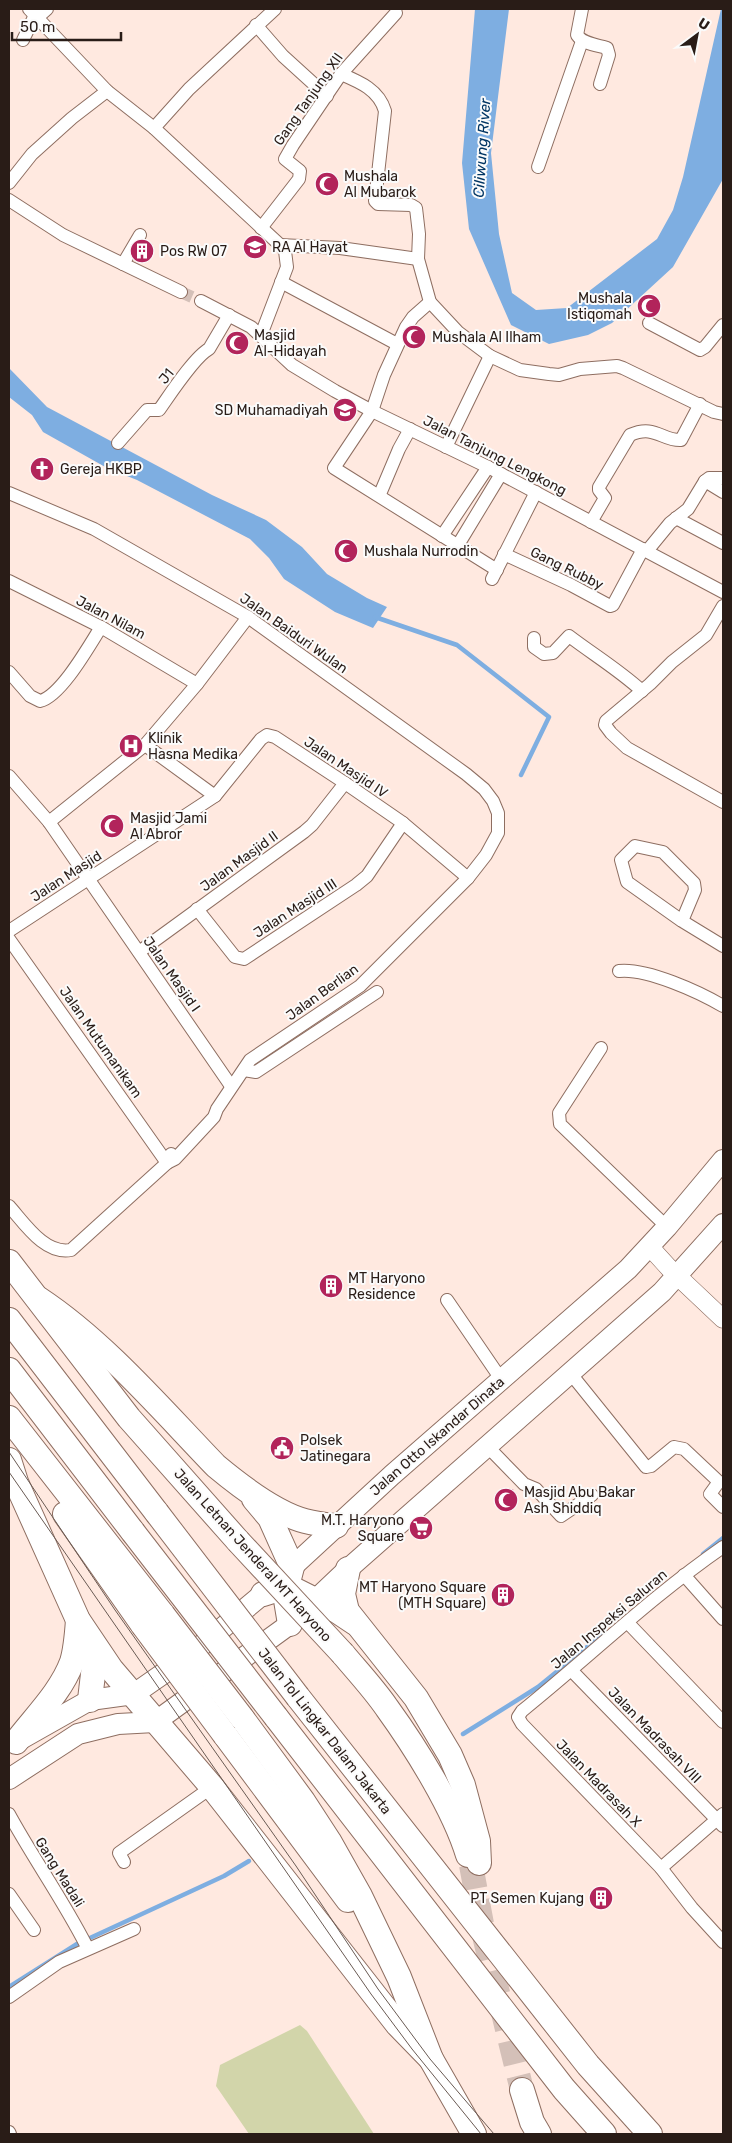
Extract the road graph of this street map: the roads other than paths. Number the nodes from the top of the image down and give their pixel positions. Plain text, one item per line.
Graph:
1 (582, 9) edge
2 (270, 11) edge
3 (37, 12) edge
4 (396, 13) dead end
5 (256, 25) junction
6 (23, 40) dead end
7 (582, 41) junction
8 (341, 74) junction
9 (600, 84) dead end
10 (107, 91) junction
11 (327, 96) junction
12 (154, 128) junction
13 (538, 167) dead end
14 (9, 183) edge
15 (9, 200) edge
16 (261, 228) junction
17 (140, 235) dead end
18 (280, 244) junction
19 (418, 259) junction
20 (122, 264) junction
21 (281, 282) junction
22 (181, 292) tunnel mouth
23 (201, 301) tunnel mouth
24 (430, 302) junction
25 (229, 315) junction
26 (649, 323) dead end
27 (723, 325) edge
28 (260, 335) junction
29 (397, 344) junction
30 (490, 356) junction
31 (700, 404) junction
32 (372, 411) junction
33 (723, 414) edge
34 (410, 429) junction
35 (118, 443) dead end
36 (446, 447) junction
37 (488, 467) junction
38 (501, 474) junction
39 (723, 478) edge
40 (704, 481) junction
41 (536, 492) junction
42 (723, 492) edge
43 (9, 493) edge
44 (381, 496) junction
45 (676, 518) junction
46 (591, 522) junction
47 (442, 536) junction
48 (723, 543) edge
49 (458, 545) junction
50 (645, 550) junction
51 (504, 554) junction
52 (9, 582) edge
53 (723, 592) edge
54 (723, 606) edge
55 (248, 617) junction
56 (100, 626) junction
57 (534, 638) dead end
58 (9, 672) edge
59 (197, 684) junction
60 (642, 691) junction
61 (145, 745) junction
62 (9, 776) edge
63 (345, 783) junction
64 (215, 796) junction
65 (723, 802) edge
66 (49, 822) junction
67 (403, 823) junction
68 (486, 855) joint
69 (468, 878) junction
70 (88, 880) junction
71 (197, 909) junction
72 (682, 921) junction
73 (9, 931) edge
74 (9, 938) edge
75 (723, 946) edge
76 (139, 952) junction
77 (620, 971) dead end
78 (360, 986) junction
79 (723, 1006) edge
80 (601, 1048) dead end
81 (244, 1070) junction
82 (231, 1086) junction
83 (723, 1160) edge
84 (168, 1162) junction
85 (9, 1206) edge
86 (723, 1224) edge
87 (667, 1227) junction
88 (648, 1246) junction
89 (9, 1262) edge
90 (678, 1277) junction
91 (39, 1299) junction
92 (447, 1300) dead end
93 (723, 1319) edge
94 (9, 1320) edge
95 (9, 1370) edge
96 (571, 1374) junction
97 (501, 1380) junction
98 (10, 1420) edge
99 (488, 1447) junction
100 (9, 1460) edge
101 (239, 1484) junction
102 (592, 1495) dead end
103 (723, 1507) edge
104 (336, 1526) junction
105 (723, 1547) edge
106 (348, 1570) junction
107 (684, 1575) junction
108 (288, 1577) junction
109 (263, 1594) joint
110 (316, 1600) junction
111 (723, 1619) edge
112 (78, 1620) junction
113 (153, 1620) junction
114 (628, 1623) junction
115 (290, 1624) junction
116 (356, 1624) junction
117 (96, 1648) junction
118 (572, 1671) junction
119 (134, 1694) junction
120 (90, 1700) junction
121 (518, 1717) joint
122 (155, 1722) junction
123 (723, 1722) edge
124 (12, 1744) edge
125 (9, 1779) edge
126 (212, 1787) junction
127 (9, 1814) edge
128 (721, 1820) edge
129 (124, 1862) dead end
130 (661, 1868) junction
131 (9, 1894) edge
132 (134, 1929) dead end
133 (34, 1930) dead end
134 (85, 1942) dead end
135 (723, 1942) edge
136 (387, 1954) junction
137 (9, 1997) edge
138 (430, 2059) junction
139 (522, 2090) tunnel mouth
140 (474, 2134) edge
141 (539, 2134) edge
142 (604, 2134) edge
143 (650, 2134) edge

1 - 7 street
2 - 5 street
3 - 6 street
3 - 10 street
4 - 8 street, Gang Tanjung XII
5 - 11 street
5 - 12 street
7 - 9 street
7 - 13 street
8 - 11 street, Gang Tanjung XII
8 - 19 street
10 - 12 street
10 - 14 street
11 - 16 street, Gang Tanjung XII
12 - 16 street
15 - 20 street
16 - 18 street
17 - 20 street
18 - 19 street
18 - 21 street
19 - 24 street
20 - 22 street
21 - 28 street
21 - 29 street
23 - 25 street, Jalan Tanjung Lengkong
24 - 29 street
24 - 30 street
25 - 28 street, Jalan Tanjung Lengkong
25 - 35 street, J1
26 - 27 street
28 - 32 street, Jalan Tanjung Lengkong
29 - 32 street
30 - 31 street
30 - 36 street
31 - 33 street
31 - 46 street
32 - 34 street, Jalan Tanjung Lengkong
32 - 44 street
34 - 36 street, Jalan Tanjung Lengkong
34 - 44 street
36 - 37 street, Jalan Tanjung Lengkong
37 - 38 street, Jalan Tanjung Lengkong
37 - 47 street
38 - 41 street, Jalan Tanjung Lengkong
38 - 49 street
39 - 40 street
40 - 42 street
40 - 45 street
41 - 46 street, Jalan Tanjung Lengkong
41 - 51 street
43 - 55 street, Jalan Baiduri Wulan
44 - 47 street
45 - 48 street
45 - 50 street
46 - 50 street, Jalan Tanjung Lengkong
47 - 49 street
49 - 51 street
50 - 51 street, Gang Rubby
50 - 53 street, Jalan Tanjung Lengkong
52 - 56 street, Jalan Nilam
54 - 60 street
55 - 59 street
55 - 68 street, Jalan Baiduri Wulan
56 - 58 street
56 - 59 street, Jalan Nilam
57 - 60 street
59 - 61 street
60 - 65 street
61 - 64 street
61 - 66 street
62 - 66 street, Jalan Masjid I
63 - 64 street, Jalan Masjid IV
63 - 67 street, Jalan Masjid IV
63 - 71 street, Jalan Masjid II
64 - 70 street, Jalan Masjid
66 - 70 street, Jalan Masjid I
67 - 69 street, Jalan Masjid IV
67 - 71 street, Jalan Masjid III
68 - 69 street, Jalan Berlian
69 - 78 street, Jalan Berlian
70 - 73 street, Jalan Masjid
70 - 76 street, Jalan Masjid I
71 - 76 street, Jalan Masjid II
72 - 72 street
72 - 75 street
74 - 84 street, Jalan Mutumanikam
76 - 82 street, Jalan Masjid I
77 - 79 street
78 - 81 street, Jalan Berlian
78 - 81 street
80 - 87 street
81 - 82 street, Jalan Berlian
82 - 84 street, Jalan Berlian
83 - 87 main road, Jalan Otto Iskandar Dinata
84 - 85 street, Jalan Berlian
86 - 90 main road
87 - 88 main road, Jalan Otto Iskandar Dinata
88 - 90 street
88 - 97 main road, Jalan Otto Iskandar Dinata
89 - 91 highway, Jalan Letnan Jenderal MT Haryono
90 - 93 street
90 - 96 main road
91 - 101 highway
91 - 116 highway, Jalan Letnan Jenderal MT Haryono, bridge
92 - 97 street
94 - 143 highway, Jalan Tol Lingkar Dalam Jakarta, bridge
95 - 142 highway, bridge
96 - 99 main road
96 - 103 street
97 - 104 main road, Jalan Otto Iskandar Dinata
98 - 113 highway
99 - 102 street
99 - 106 main road
100 - 112 highway
101 - 104 highway
101 - 108 highway
104 - 108 main road, Jalan Otto Iskandar Dinata
105 - 107 street, Jalan Inspeksi Saluran
106 - 110 main road
106 - 116 highway
107 - 111 street
107 - 114 street, Jalan Inspeksi Saluran
108 - 109 highway
108 - 110 highway
108 - 115 highway
109 - 119 main road
110 - 115 main road
110 - 116 highway
112 - 117 highway
112 - 124 highway
113 - 136 highway, bridge
113 - 136 highway, bridge
114 - 118 street, Jalan Inspeksi Saluran
114 - 123 street
115 - 122 main road
117 - 119 highway
117 - 120 highway
118 - 121 street, Jalan Inspeksi Saluran
118 - 128 street, Jalan Madrasah VIII
119 - 120 main road
119 - 122 highway
120 - 124 main road
121 - 130 street, Jalan Madrasah X
122 - 125 main road
122 - 126 highway
126 - 129 street
126 - 138 highway
127 - 134 street, Gang Madali
128 - 130 street
130 - 135 street, Jalan Madrasah X
131 - 133 street
132 - 137 street
136 - 138 highway
138 - 140 highway
139 - 141 highway

